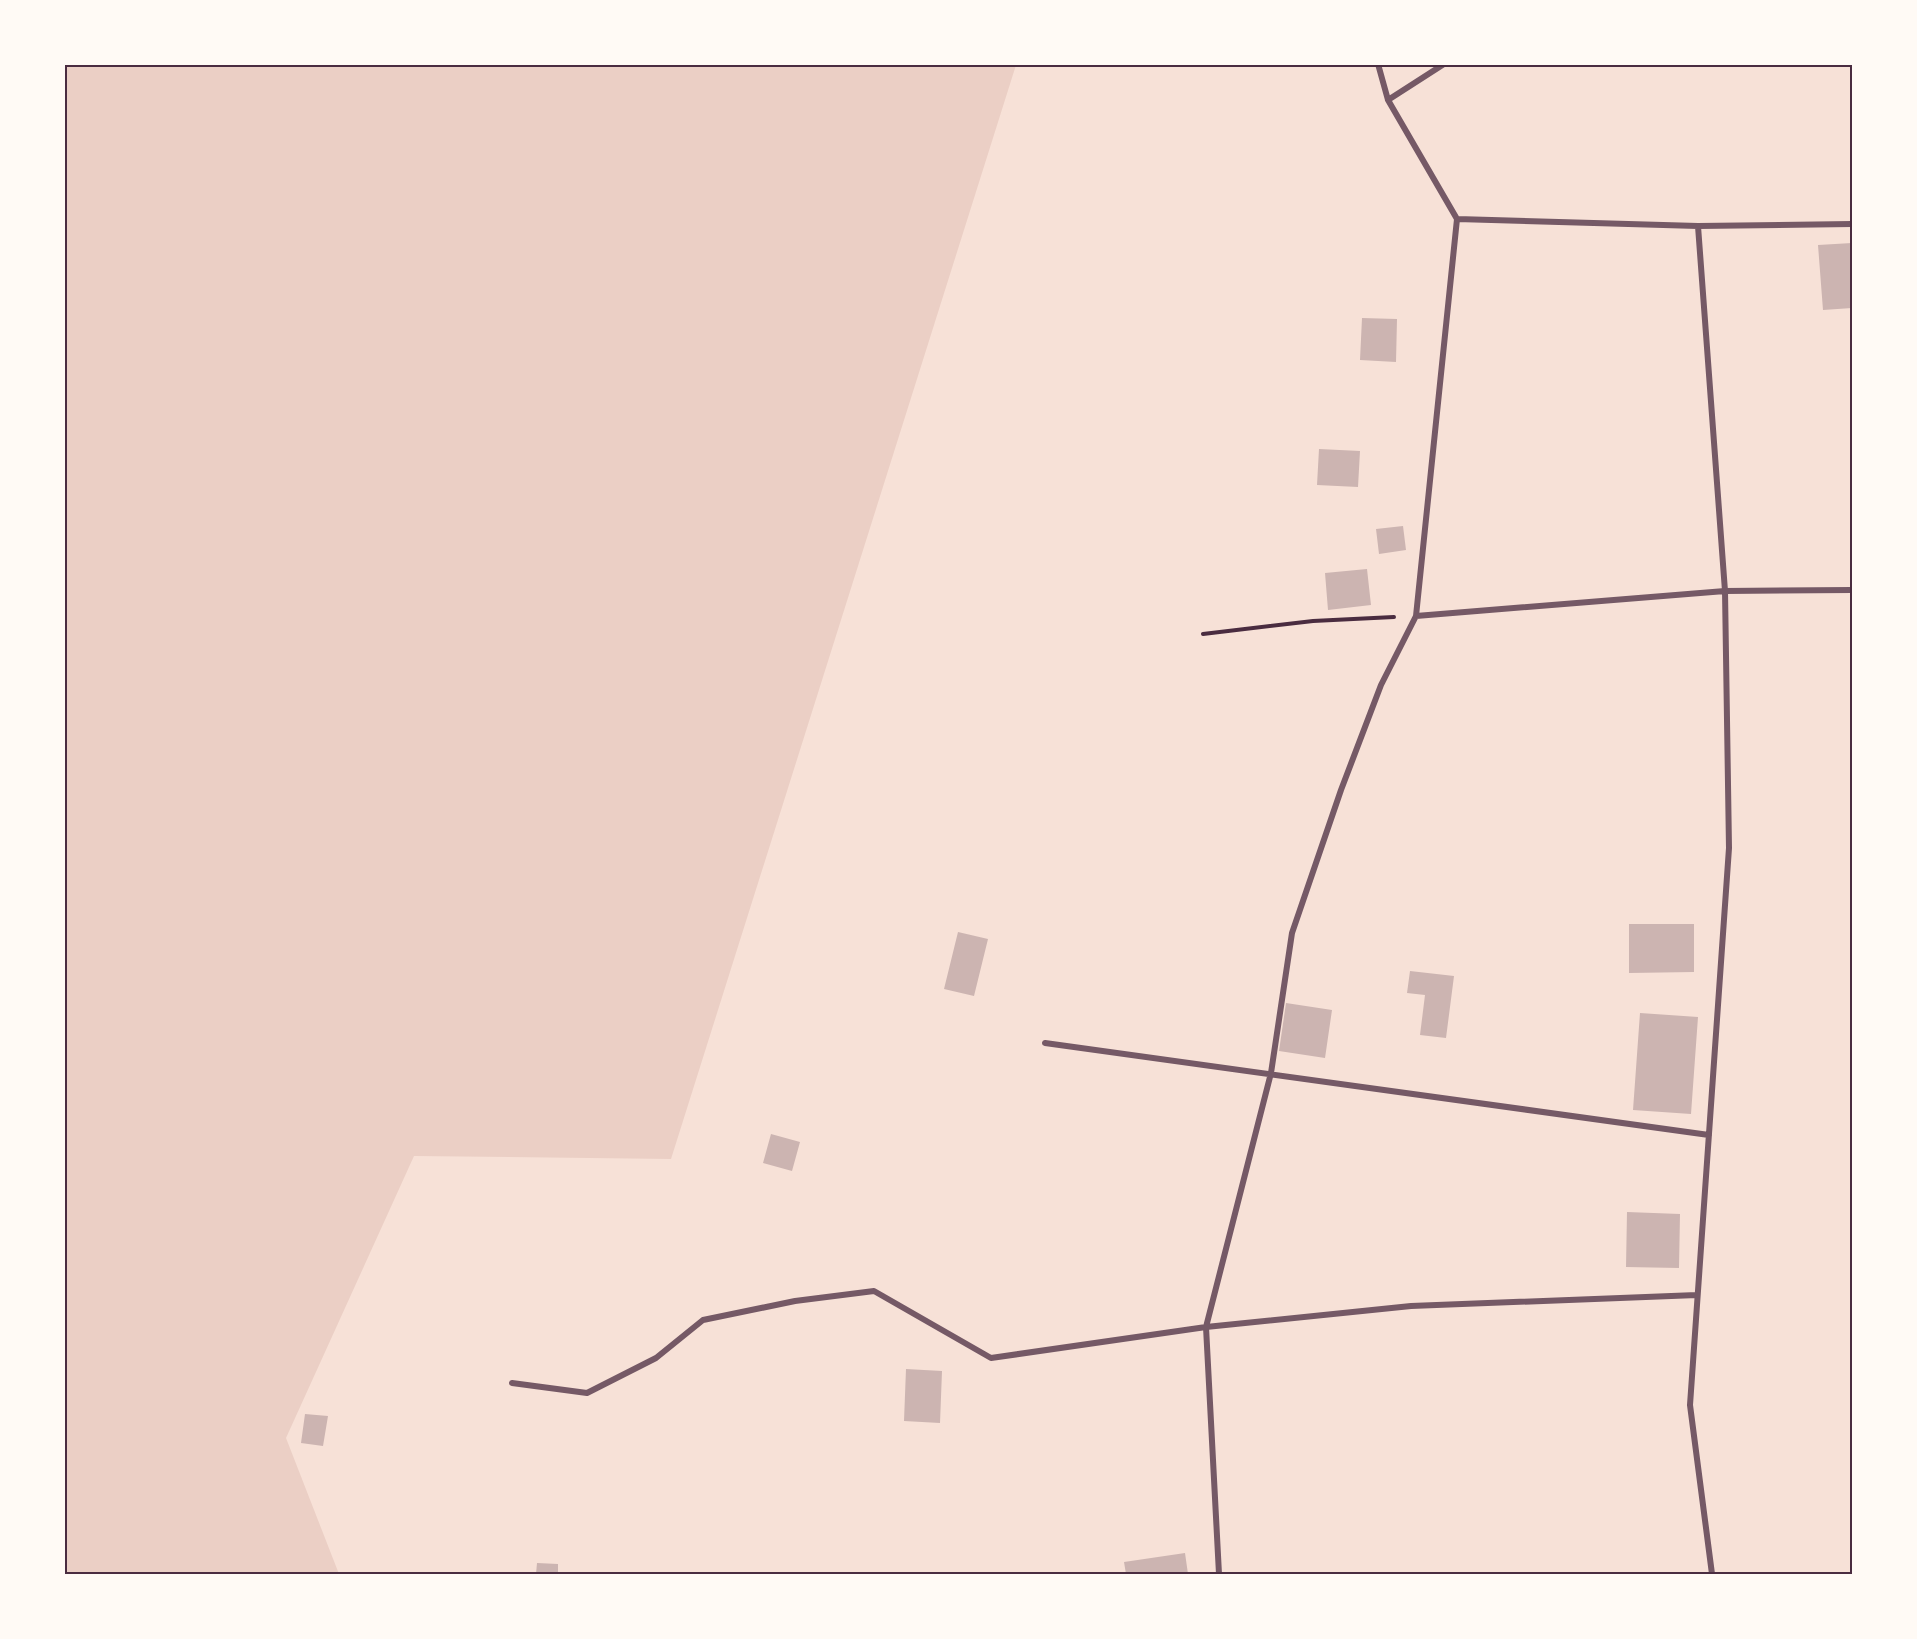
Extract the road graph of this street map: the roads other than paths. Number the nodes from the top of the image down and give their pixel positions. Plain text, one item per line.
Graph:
1 (1378, 64) edge
2 (1444, 64) edge
3 (1388, 100) junction
4 (1457, 219) junction
5 (1852, 224) edge
6 (1698, 226) junction
7 (1852, 590) edge
8 (1725, 591) junction
9 (1416, 616) junction
10 (1045, 1043) dead end
11 (1271, 1073) junction
12 (1709, 1135) junction
13 (1697, 1295) junction
14 (1206, 1327) junction
15 (512, 1383) dead end
16 (1219, 1575) edge
17 (1712, 1575) edge

1 - 3 street
2 - 3 street
3 - 4 street
4 - 6 street
4 - 9 street
5 - 6 street
6 - 8 street
7 - 8 street
8 - 9 street
8 - 12 street
9 - 11 street
10 - 11 street
11 - 12 street
11 - 14 street
12 - 13 street
13 - 14 street
13 - 17 street
14 - 15 street
14 - 16 street

